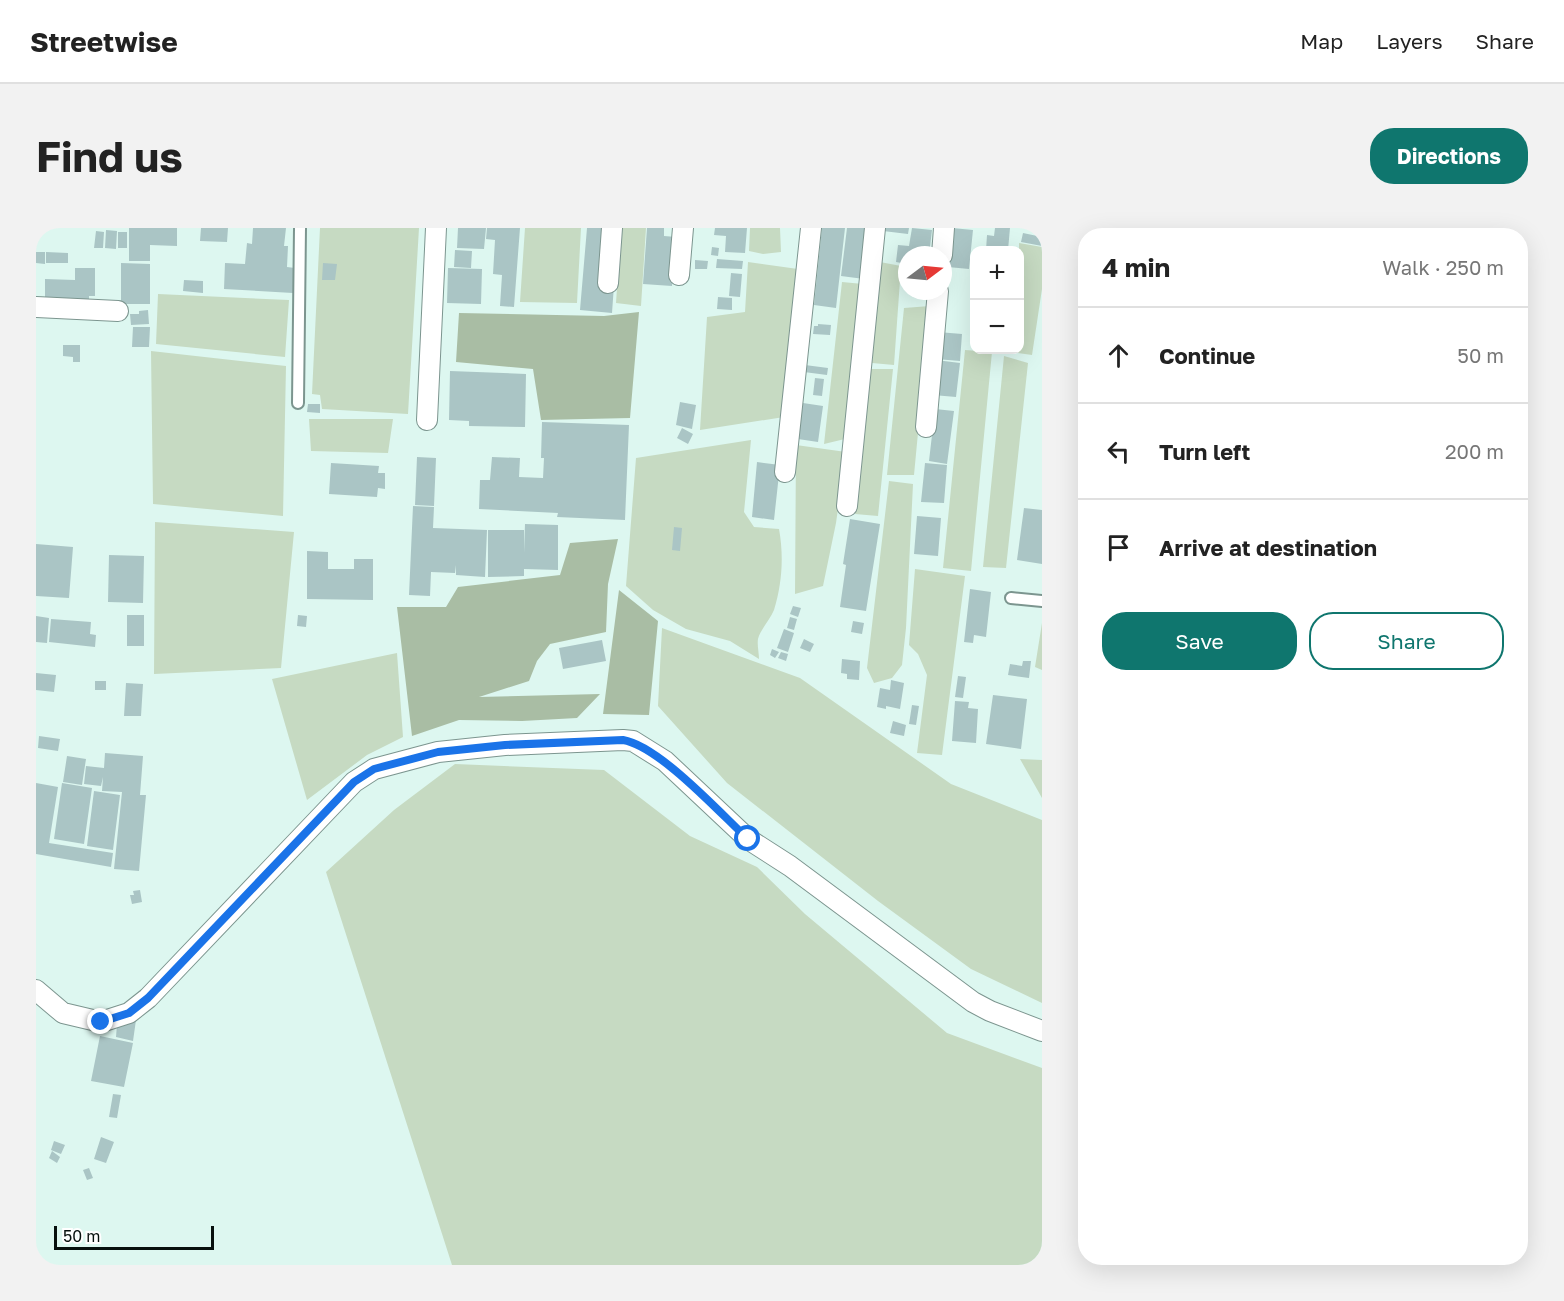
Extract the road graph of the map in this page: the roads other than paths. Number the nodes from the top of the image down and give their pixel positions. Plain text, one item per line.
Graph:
1 (300, 228) edge
2 (436, 228) edge
3 (612, 228) edge
4 (683, 228) edge
5 (811, 228) edge
6 (875, 228) edge
7 (944, 228) edge
8 (943, 246) edge
9 (679, 274) dead end
10 (608, 283) dead end
11 (938, 300) edge
12 (36, 307) edge
13 (118, 311) dead end
14 (298, 403) dead end
15 (427, 420) dead end
16 (926, 428) dead end
17 (785, 472) dead end
18 (847, 506) dead end
19 (1011, 598) dead end
20 (1042, 601) edge
21 (36, 990) edge
22 (1042, 1031) edge

1 - 14 lane
2 - 15 street
3 - 10 street
4 - 9 street
5 - 17 street
6 - 18 street
7 - 8 street
11 - 16 street
12 - 13 street
19 - 20 lane
21 - 22 street

